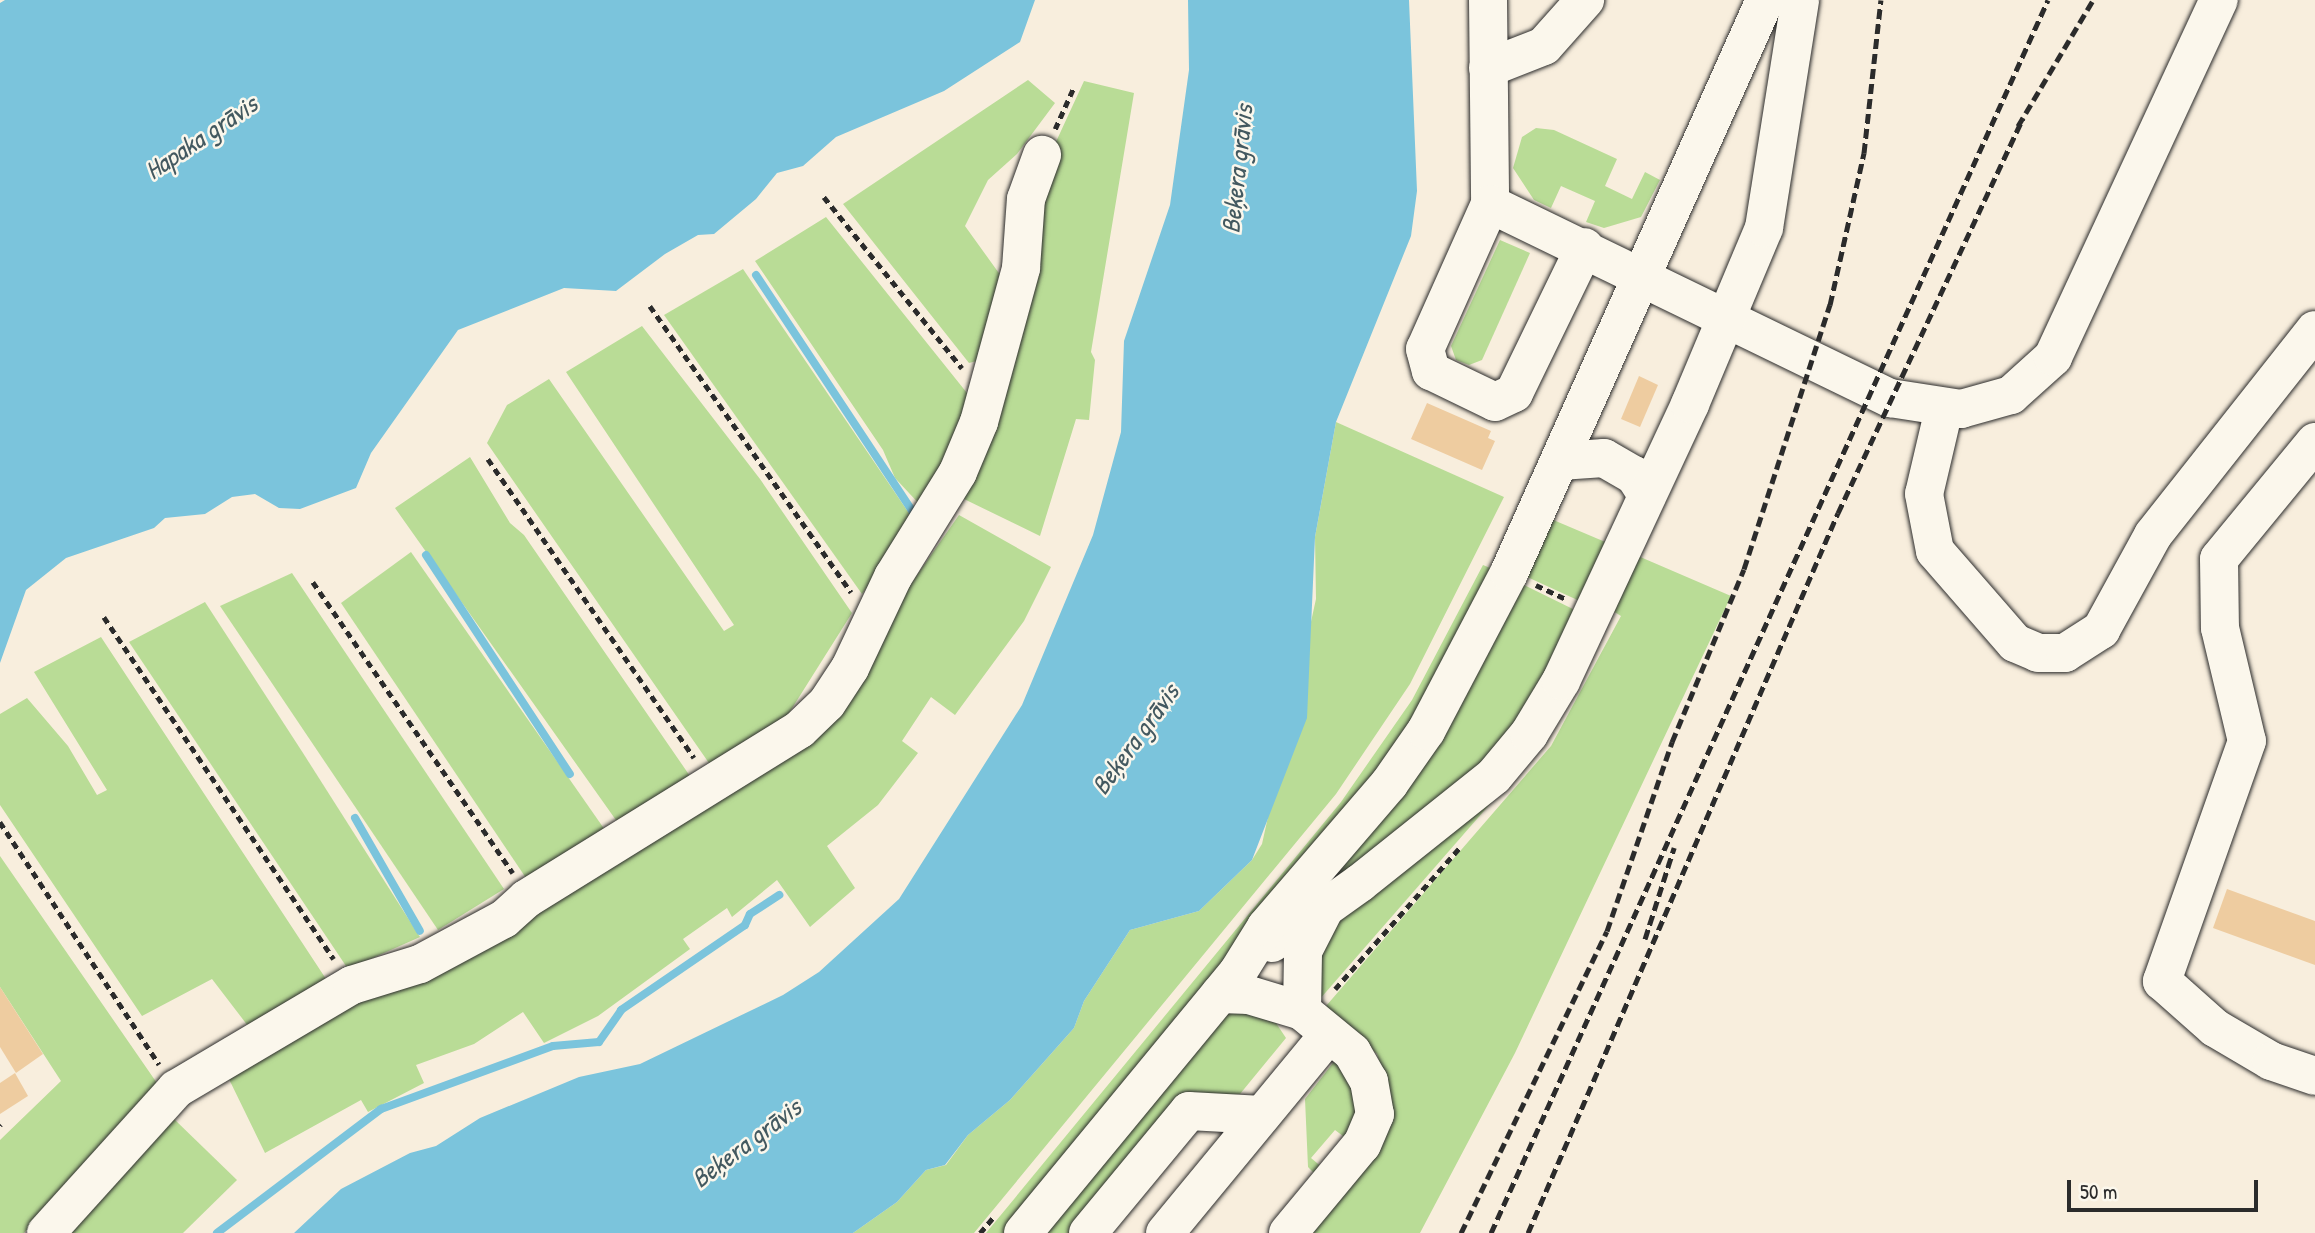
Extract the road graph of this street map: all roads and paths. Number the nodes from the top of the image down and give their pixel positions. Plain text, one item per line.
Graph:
1 (1488, 0) edge
2 (1585, 0) edge
3 (1765, 0) edge
4 (1800, 0) edge
5 (2218, 0) edge
6 (1488, 68) junction
7 (1073, 89) dead end
8 (1042, 155) joint
9 (824, 197) dead end
10 (1490, 204) junction
11 (1584, 247) junction
12 (1644, 276) junction
13 (650, 306) dead end
14 (1726, 317) junction
15 (2315, 330) edge
16 (986, 397) junction
17 (1944, 409) junction
18 (2311, 441) edge
19 (488, 459) dead end
20 (1560, 461) junction
21 (1647, 495) junction
22 (1509, 573) junction
23 (313, 582) dead end
24 (1594, 613) junction
25 (104, 617) dead end
26 (874, 618) junction
27 (711, 783) junction
28 (0, 822) edge
29 (526, 899) junction
30 (1325, 908) junction
31 (1229, 983) junction
32 (352, 985) junction
33 (1315, 1023) junction
34 (2315, 1076) edge
35 (176, 1089) junction
36 (1262, 1115) junction
37 (1010, 1223) edge
38 (46, 1233) edge
39 (980, 1233) edge
40 (1088, 1233) edge
41 (1165, 1233) edge
42 (1288, 1233) edge

1 - 6 street
2 - 6 street
3 - 12 street
4 - 14 street
5 - 17 street
6 - 10 street
7 - 8 path
8 - 16 street
9 - 16 path
10 - 11 street
10 - 11 street
11 - 12 street
12 - 14 street
12 - 20 street
13 - 26 path
14 - 17 street
14 - 21 street
15 - 17 street
16 - 26 street
18 - 34 street
19 - 27 path
20 - 21 street
20 - 22 street
21 - 24 street
22 - 24 path
22 - 31 street
23 - 29 path
24 - 30 street
25 - 32 path
26 - 27 street
27 - 29 street
28 - 35 path
29 - 32 street
30 - 31 street
30 - 33 street
31 - 33 street
31 - 37 street
32 - 35 street
33 - 36 street
33 - 42 street
35 - 38 street
36 - 40 street
36 - 41 street
37 - 39 path

